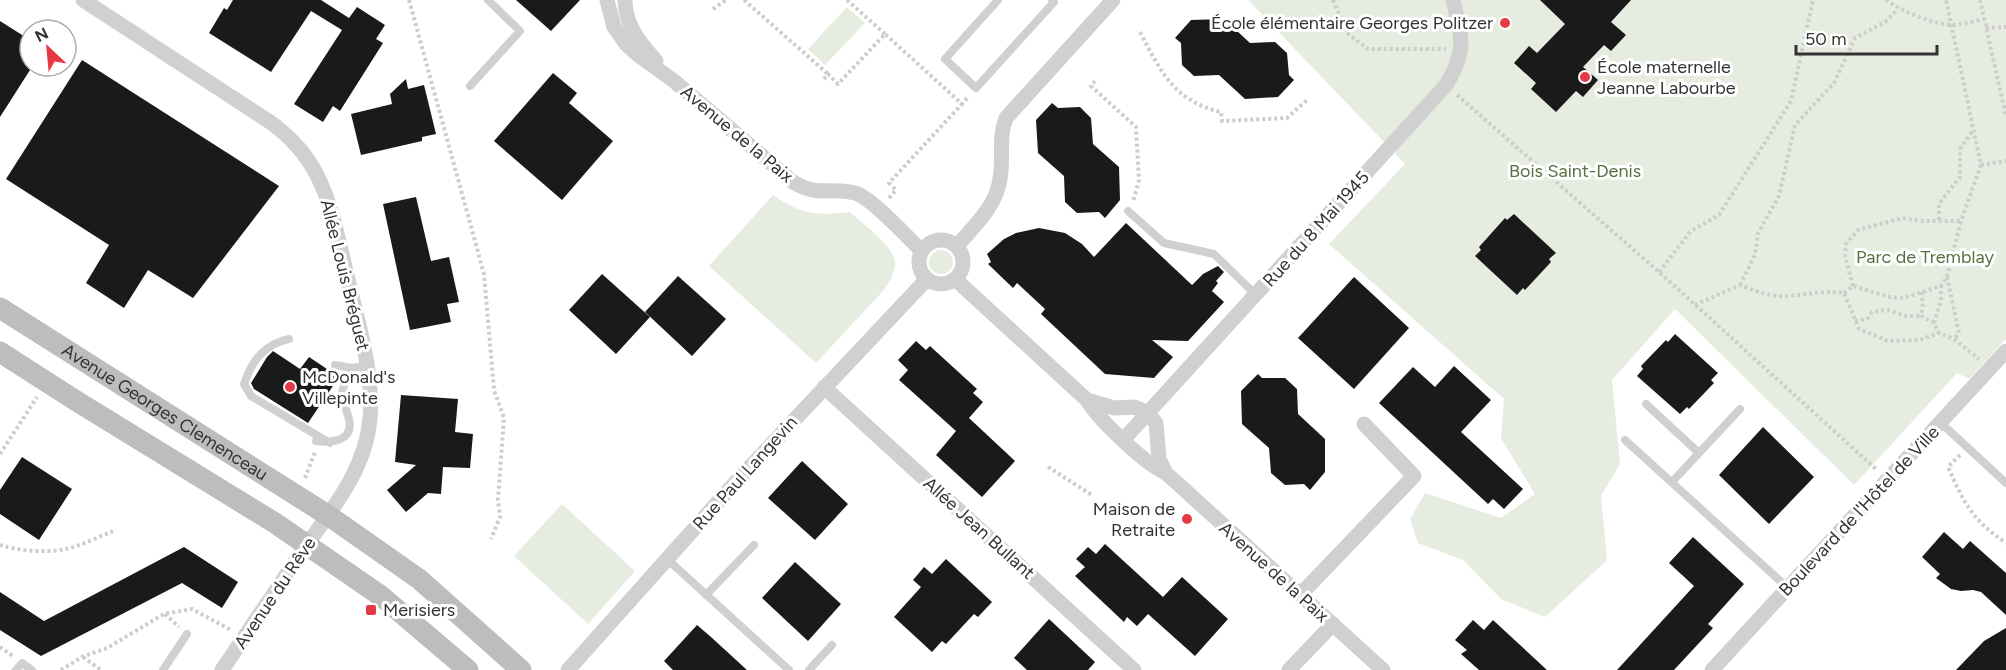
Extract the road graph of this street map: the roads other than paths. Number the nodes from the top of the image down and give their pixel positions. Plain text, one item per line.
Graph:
1 (83, 0) edge
2 (488, 0) edge
3 (607, 0) edge
4 (625, 0) edge
5 (998, 0) edge
6 (1052, 0) edge
7 (1113, 0) edge
8 (1453, 0) edge
9 (674, 81) junction
10 (470, 86) dead end
11 (1128, 211) road end
12 (957, 246) junction
13 (922, 251) junction
14 (927, 279) junction
15 (955, 279) junction
16 (1256, 295) junction
17 (0, 308) edge
18 (289, 339) dead end
19 (2006, 351) edge
20 (0, 352) edge
21 (335, 365) dead end
22 (359, 367) junction
23 (824, 387) junction
24 (1087, 400) junction
25 (1646, 404) dead end
26 (1740, 409) dead end
27 (1147, 412) junction
28 (1941, 423) junction
29 (1365, 424) dead end
30 (1124, 439) junction
31 (1625, 440) dead end
32 (318, 441) road end
33 (330, 443) junction
34 (1699, 453) junction
35 (1166, 473) junction
36 (1672, 482) junction
37 (2006, 483) edge
38 (328, 516) junction
39 (306, 545) junction
40 (754, 545) dead end
41 (667, 559) junction
42 (1788, 588) junction
43 (1301, 594) junction
44 (706, 595) junction
45 (1333, 624) junction
46 (187, 634) road end
47 (832, 645) dead end
48 (16, 670) edge
49 (33, 670) edge
50 (163, 670) edge
51 (222, 670) edge
52 (468, 670) edge
53 (521, 670) edge
54 (568, 670) edge
55 (789, 670) edge
56 (808, 670) edge
57 (1134, 670) edge
58 (1289, 670) edge
59 (1383, 670) edge
60 (1712, 670) edge

1 - 22 street, Allée Louis Bréguet
2 - 10 lane
3 - 9 street, Avenue de la Paix
4 - 9 street, Avenue de la Paix
5 - 6 lane
7 - 12 street
8 - 16 street, Rue du 8 Mai 1945
9 - 13 street, Avenue de la Paix
11 - 16 lane
12 - 13 street
12 - 15 street
13 - 14 street
14 - 15 street
14 - 23 street, Rue Paul Langevin
15 - 24 street, Avenue de la Paix
16 - 27 street, Rue du 8 Mai 1945
17 - 38 main road, Avenue Georges Clemenceau
18 - 33 lane
19 - 28 street, Boulevard de l'Hôtel de Ville
20 - 39 main road, Avenue Georges Clemenceau
21 - 22 lane
22 - 33 lane
22 - 38 street, Allée Louis Bréguet
23 - 41 street, Rue Paul Langevin
23 - 57 street, Allée Jean Bullant
24 - 27 street, Avenue de la Paix
24 - 30 street, Avenue de la Paix
25 - 34 lane
26 - 34 lane
27 - 30 street, Rue du 8 Mai 1945
27 - 35 street
28 - 37 lane
28 - 42 street, Boulevard de l'Hôtel de Ville
29 - 43 street
30 - 35 street, Avenue de la Paix
31 - 36 lane
32 - 33 lane
34 - 36 lane
35 - 43 street, Avenue de la Paix
36 - 42 lane
38 - 39 street, Avenue du Rêve
38 - 53 main road, Avenue Georges Clemenceau
39 - 51 street, Avenue du Rêve
39 - 52 main road, Avenue Georges Clemenceau
40 - 44 lane
41 - 44 lane
41 - 54 street, Rue Paul Langevin
42 - 60 street, Boulevard de l'Hôtel de Ville
43 - 45 street, Avenue de la Paix
44 - 55 lane
45 - 58 street
45 - 59 street, Avenue de la Paix
46 - 50 lane
47 - 56 lane
48 - 49 lane

